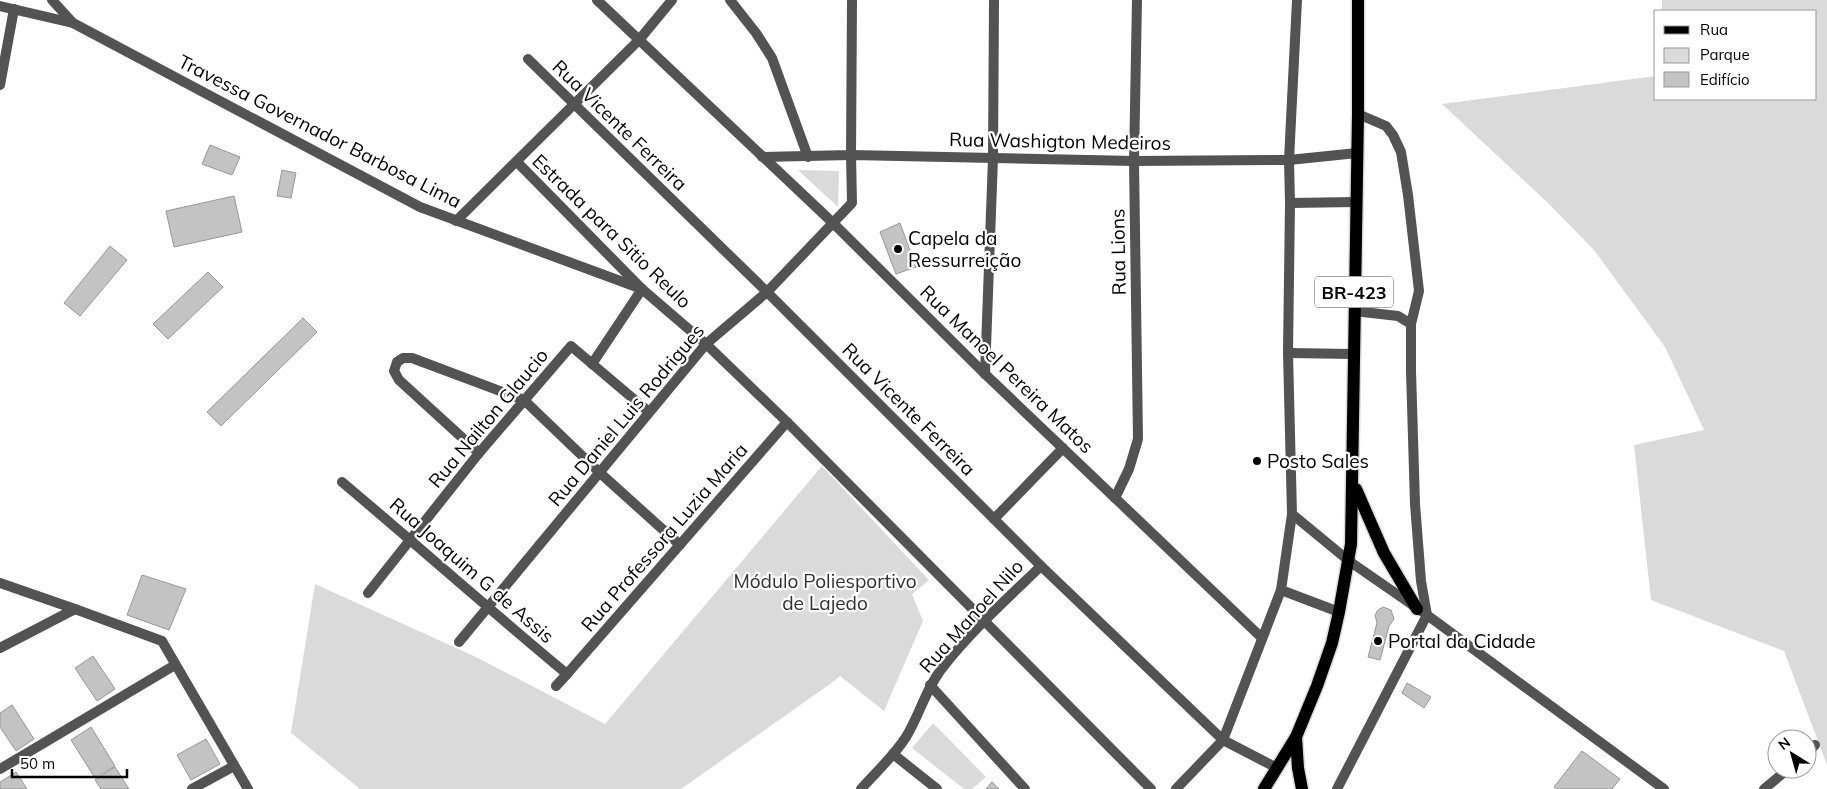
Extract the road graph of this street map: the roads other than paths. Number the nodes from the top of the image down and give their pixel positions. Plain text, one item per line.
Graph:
1 (52, 0) edge
2 (597, 0) edge
3 (672, 0) edge
4 (730, 0) edge
5 (852, 0) edge
6 (994, 0) edge
7 (1137, 0) edge
8 (1296, 0) edge
9 (1358, 0) edge
10 (0, 6) edge
11 (14, 9) junction
12 (73, 23) junction
13 (639, 40) junction
14 (528, 59) dead end
15 (0, 85) edge
16 (574, 105) junction
17 (1358, 107) junction
18 (1357, 153) junction
19 (851, 155) junction
20 (808, 156) junction
21 (762, 157) junction
22 (993, 158) junction
23 (1288, 160) junction
24 (1134, 161) junction
25 (517, 162) junction
26 (1290, 202) junction
27 (1356, 202) junction
28 (456, 221) junction
29 (833, 223) junction
30 (642, 289) junction
31 (767, 292) junction
32 (1354, 311) junction
33 (1412, 324) junction
34 (706, 344) junction
35 (1288, 353) junction
36 (1353, 354) junction
37 (592, 364) junction
38 (986, 374) junction
39 (524, 400) junction
40 (649, 412) junction
41 (786, 422) junction
42 (1062, 448) junction
43 (479, 453) junction
44 (599, 472) junction
45 (342, 482) dead end
46 (1354, 482) junction
47 (1115, 498) junction
48 (1292, 514) junction
49 (994, 519) junction
50 (411, 540) junction
51 (680, 545) junction
52 (1349, 561) junction
53 (1041, 566) junction
54 (0, 583) edge
55 (1281, 590) junction
56 (368, 593) dead end
57 (487, 608) junction
58 (75, 609) junction
59 (1340, 612) junction
60 (1422, 612) junction
61 (985, 621) junction
62 (1262, 638) junction
63 (459, 642) dead end
64 (0, 648) edge
65 (175, 665) junction
66 (567, 674) junction
67 (930, 685) junction
68 (556, 686) dead end
69 (1296, 737) junction
70 (1223, 740) junction
71 (893, 754) junction
72 (234, 766) junction
73 (1277, 768) junction
74 (0, 769) edge
75 (1776, 779) edge
76 (1270, 787) edge
77 (192, 789) edge
78 (248, 789) edge
79 (861, 789) edge
80 (937, 789) edge
81 (1025, 789) edge
82 (1151, 789) edge
83 (1176, 789) edge
84 (1302, 789) edge
85 (1337, 789) edge
86 (1664, 789) edge
87 (1764, 789) edge

1 - 12 street
2 - 13 street, Rua Manoel Pereira Matos
3 - 13 street
4 - 20 street
5 - 19 street, Rua Daniel Luis Rodrigues
6 - 22 street
7 - 24 street, Rua Lions
8 - 23 street
9 - 17 main road, BR-423
10 - 11 street
11 - 12 street
11 - 15 street
12 - 28 street, Travessa Governador Barbosa Lima
13 - 16 street
13 - 21 street, Rua Manoel Pereira Matos
14 - 16 street, Rua Vicente Ferreira
16 - 25 street
16 - 31 street, Rua Vicente Ferreira
17 - 18 main road, BR-423
17 - 33 street
18 - 23 street, Rua Washigton Medeiros
18 - 27 main road, BR-423
19 - 20 street, Rua Washigton Medeiros
19 - 22 street, Rua Washigton Medeiros
19 - 29 street, Rua Daniel Luis Rodrigues
20 - 21 street, Rua Washigton Medeiros
21 - 29 street, Rua Manoel Pereira Matos
22 - 24 street, Rua Washigton Medeiros
22 - 38 street
23 - 24 street, Rua Washigton Medeiros
23 - 26 street
24 - 47 street, Rua Lions
25 - 28 street
25 - 30 street, Estrada para Sitio Reulo
26 - 27 street
26 - 35 street
27 - 32 main road, BR-423
28 - 30 street, Travessa Governador Barbosa Lima
29 - 31 street, Rua Daniel Luis Rodrigues
29 - 38 street, Rua Manoel Pereira Matos
30 - 34 street, Estrada para Sitio Reulo
30 - 37 street
31 - 34 street, Rua Daniel Luis Rodrigues
31 - 49 street, Rua Vicente Ferreira
32 - 33 street
32 - 36 main road, BR-423
33 - 60 street
34 - 40 street, Rua Daniel Luis Rodrigues
34 - 41 street
35 - 36 street
35 - 48 street
36 - 46 main road, BR-423
37 - 39 street, Rua Nailton Glaucio
37 - 40 street, Rua Nailton Glaucio
38 - 42 street, Rua Manoel Pereira Matos
39 - 43 street, Rua Nailton Glaucio
39 - 43 street
39 - 44 street
40 - 44 street, Rua Daniel Luis Rodrigues
41 - 51 street, Rua Professora Luzia Maria
41 - 61 street
42 - 47 street, Rua Manoel Pereira Matos
42 - 49 street
43 - 50 street, Rua Nailton Glaucio
44 - 51 street
44 - 57 street, Rua Daniel Luis Rodrigues
45 - 50 street, Rua Joaquim G de Assis
46 - 52 main road, BR-423
46 - 60 main road
47 - 62 street, Rua Manoel Pereira Matos
48 - 52 street
48 - 55 street
49 - 53 street, Rua Vicente Ferreira
50 - 56 street, Rua Nailton Glaucio
50 - 57 street, Rua Joaquim G de Assis
51 - 66 street, Rua Professora Luzia Maria
52 - 59 main road, BR-423
52 - 60 street
53 - 61 street, Rua Manoel Nilo
53 - 70 street, Rua Vicente Ferreira
54 - 58 street
55 - 59 street
55 - 62 street
57 - 63 street, Rua Daniel Luis Rodrigues
57 - 66 street, Rua Joaquim G de Assis
58 - 64 street
58 - 65 street
59 - 69 main road, BR-423
60 - 85 street
60 - 86 street
61 - 67 street, Rua Manoel Nilo
61 - 82 street
62 - 70 street
65 - 72 street
65 - 74 street
66 - 68 street
67 - 71 street, Rua Manoel Nilo
67 - 81 street
69 - 73 main road, BR-423
69 - 84 main road
70 - 73 street, Rua Vicente Ferreira
70 - 83 street
71 - 79 street, Rua Manoel Nilo
71 - 80 street
72 - 77 street
72 - 78 street
73 - 76 main road, BR-423
75 - 87 street

